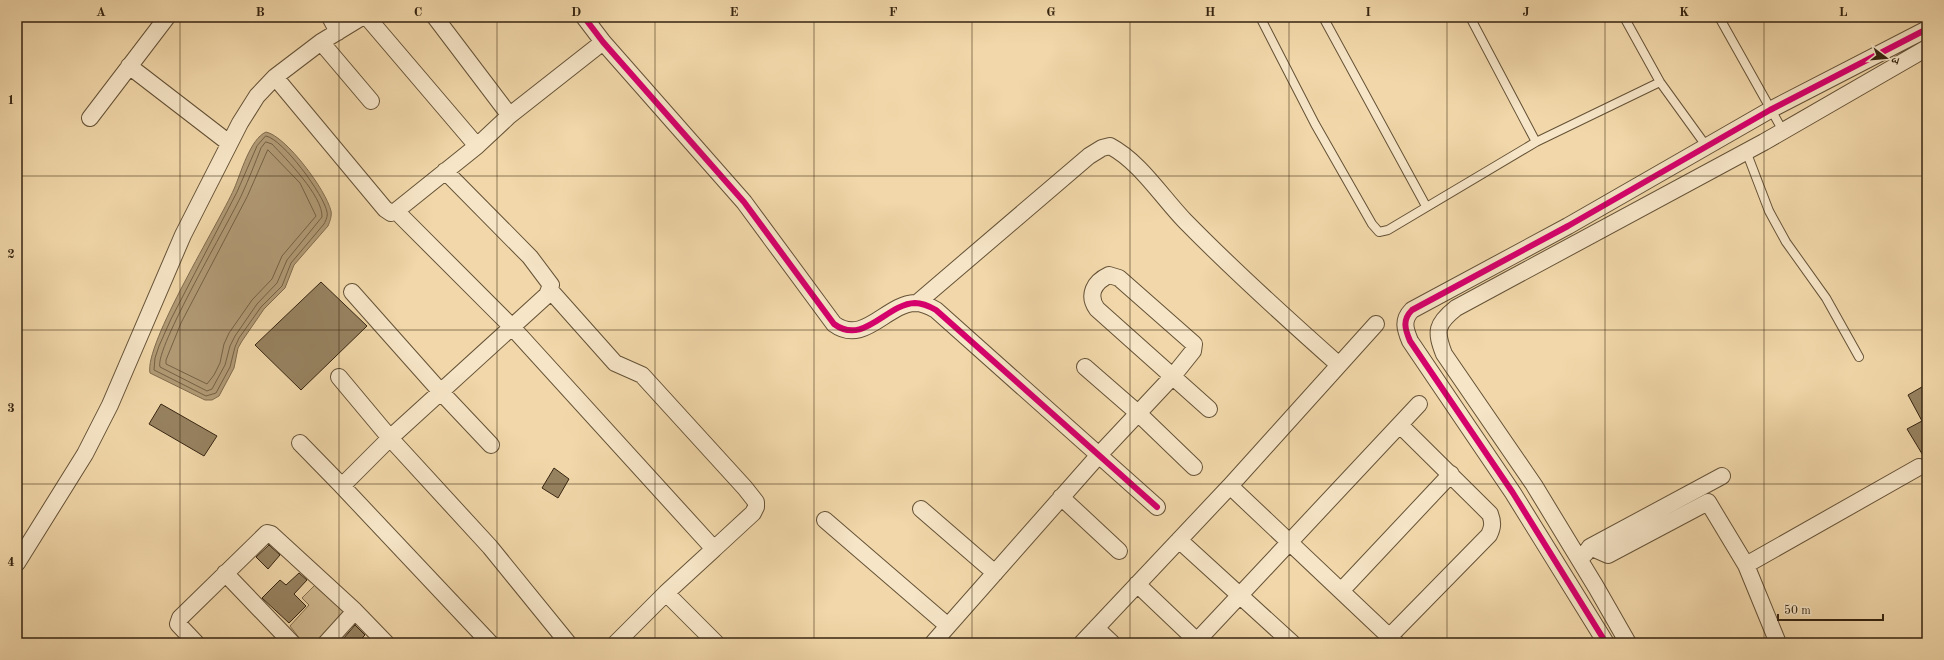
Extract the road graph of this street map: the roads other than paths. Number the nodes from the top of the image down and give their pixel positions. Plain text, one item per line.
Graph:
1 (167, 17) edge
2 (330, 17) edge
3 (362, 17) edge
4 (367, 17) edge
5 (435, 17) edge
6 (584, 17) edge
7 (1260, 17) edge
8 (1324, 17) edge
9 (1470, 17) edge
10 (1624, 17) edge
11 (1719, 17) edge
12 (1927, 29) edge
13 (338, 32) junction
14 (321, 42) junction
15 (603, 42) junction
16 (1927, 48) edge
17 (129, 66) junction
18 (275, 77) junction
19 (1660, 82) junction
20 (371, 101) dead end
21 (1770, 110) junction
22 (508, 116) junction
23 (90, 118) dead end
24 (1783, 131) junction
25 (1536, 142) junction
26 (229, 143) junction
27 (477, 146) junction
28 (1707, 147) junction
29 (1746, 151) junction
30 (1690, 156) junction
31 (445, 171) junction
32 (1701, 175) junction
33 (1426, 206) junction
34 (396, 211) junction
35 (550, 290) junction
36 (352, 292) dead end
37 (917, 303) junction
38 (1376, 324) dead end
39 (511, 326) junction
40 (1859, 357) dead end
41 (1339, 364) junction
42 (1085, 367) dead end
43 (1453, 367) junction
44 (1173, 376) junction
45 (339, 378) dead end
46 (1438, 382) junction
47 (440, 391) junction
48 (1419, 404) dead end
49 (1209, 409) dead end
50 (1139, 414) junction
51 (1400, 425) junction
52 (390, 438) junction
53 (300, 443) dead end
54 (491, 445) dead end
55 (1098, 456) junction
56 (1194, 467) dead end
57 (1920, 467) dead end
58 (1451, 474) junction
59 (1722, 476) dead end
60 (342, 486) junction
61 (1230, 486) junction
62 (1061, 497) junction
63 (1157, 507) dead end
64 (921, 510) dead end
65 (825, 520) dead end
66 (1179, 540) junction
67 (1289, 543) junction
68 (1590, 547) junction
69 (714, 549) junction
70 (1119, 551) dead end
71 (1580, 560) junction
72 (17, 563) edge
73 (1746, 565) junction
74 (1561, 570) junction
75 (225, 573) junction
76 (995, 573) junction
77 (1137, 584) junction
78 (1341, 591) junction
79 (666, 593) junction
80 (1239, 596) junction
81 (355, 611) junction
82 (948, 626) junction
83 (1096, 628) junction
84 (1393, 640) edge
85 (620, 642) edge
86 (1197, 642) edge
87 (196, 643) edge
88 (292, 643) edge
89 (326, 643) edge
90 (386, 643) edge
91 (490, 643) edge
92 (568, 643) edge
93 (716, 643) edge
94 (933, 643) edge
95 (1082, 643) edge
96 (1112, 643) edge
97 (1292, 643) edge
98 (1606, 643) edge
99 (1628, 643) edge
100 (1778, 643) edge

1 - 17 street
2 - 13 street
3 - 13 street
4 - 27 street
5 - 22 street
6 - 15 street
7 - 33 lane
8 - 33 lane
9 - 25 lane
10 - 19 lane
11 - 21 lane
12 - 21 street
13 - 14 street
14 - 18 street
14 - 20 street
15 - 22 street
15 - 37 street
16 - 24 street
17 - 23 street
17 - 26 street
18 - 26 street
18 - 34 street
19 - 25 lane
19 - 28 lane
21 - 24 lane
21 - 28 street
22 - 27 street
24 - 29 street
25 - 33 lane
26 - 72 street
27 - 31 street
28 - 30 street
29 - 32 street
29 - 40 lane
30 - 32 street
30 - 46 street
31 - 34 street
31 - 35 street
32 - 43 street
34 - 39 street
35 - 39 street
35 - 69 street
36 - 47 street
37 - 41 street
37 - 55 street
38 - 41 street
39 - 47 street
39 - 69 street
41 - 61 street
42 - 50 street
43 - 46 street
43 - 71 street
44 - 44 street
44 - 49 street
44 - 50 street
45 - 52 street
46 - 74 street
47 - 52 street
47 - 54 street
48 - 51 street
50 - 55 street
50 - 56 street
51 - 58 street
51 - 67 street
52 - 60 street
52 - 92 street
53 - 60 street
55 - 62 street
55 - 63 street
57 - 73 street
58 - 78 street
58 - 84 street
59 - 68 street
60 - 91 street
61 - 66 street
61 - 67 street
62 - 70 street
62 - 76 street
64 - 76 street
65 - 82 street
66 - 77 street
66 - 80 street
67 - 78 street
67 - 80 street
68 - 71 street
68 - 73 street
69 - 79 street
71 - 74 street
71 - 99 street
73 - 100 street
74 - 98 street
75 - 81 street
75 - 87 street
75 - 88 street
76 - 82 street
77 - 83 street
77 - 86 street
78 - 84 street
79 - 85 street
79 - 93 street
80 - 86 street
80 - 97 street
81 - 89 street
81 - 90 street
82 - 94 street
83 - 95 street
83 - 96 street

